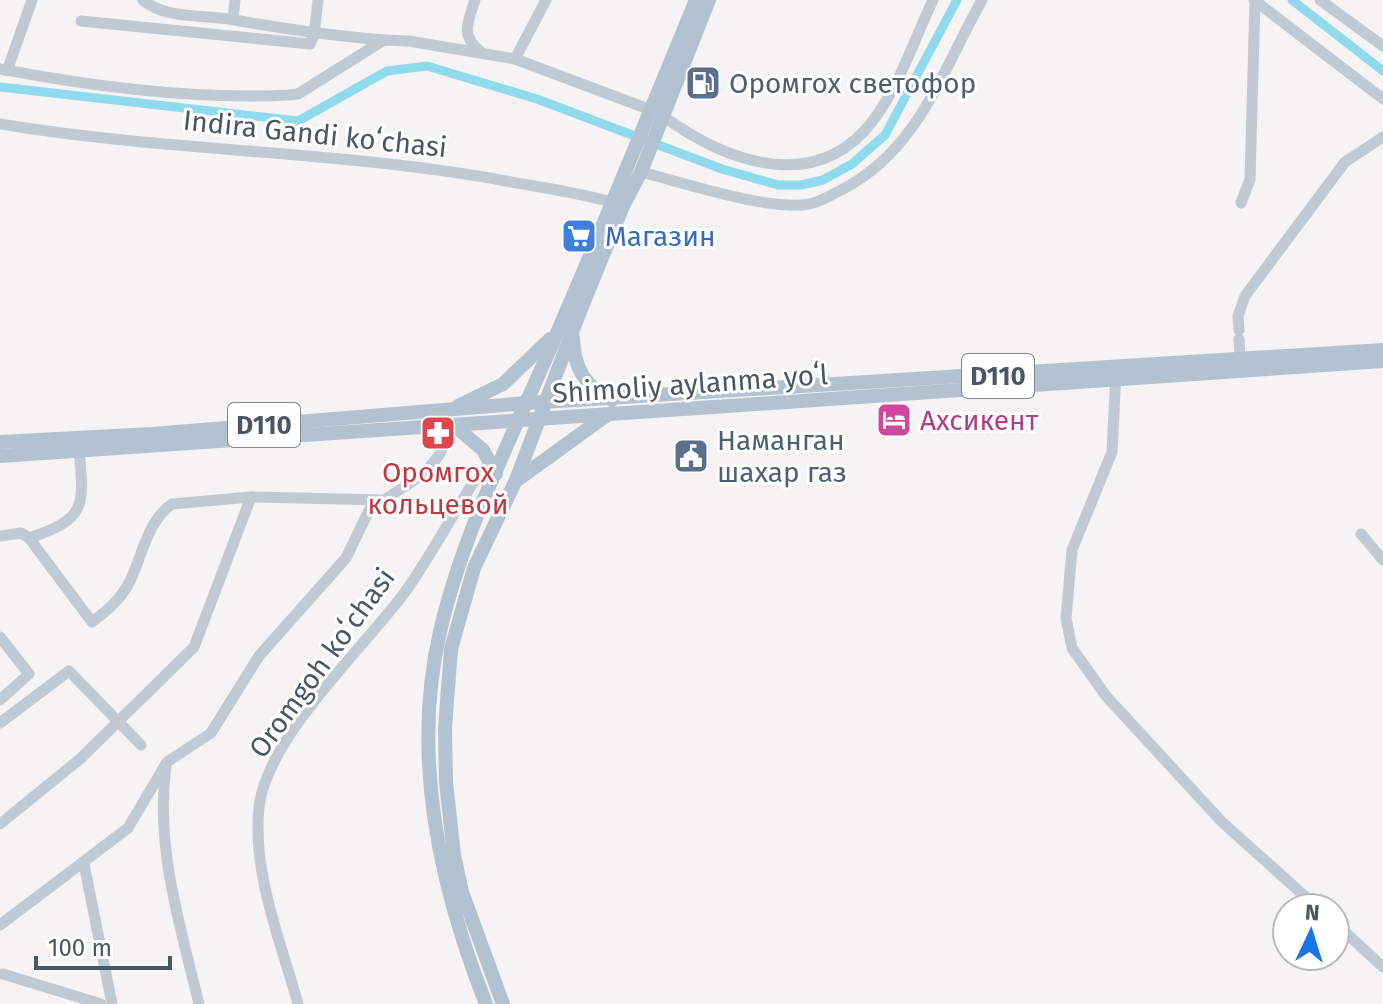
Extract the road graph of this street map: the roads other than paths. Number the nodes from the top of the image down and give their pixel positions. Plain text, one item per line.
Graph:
1 (32, 0) edge
2 (143, 0) edge
3 (235, 0) edge
4 (318, 0) edge
5 (475, 0) edge
6 (546, 0) edge
7 (696, 0) edge
8 (709, 0) edge
9 (933, 0) edge
10 (982, 0) edge
11 (1320, 0) edge
12 (1254, 1) edge
13 (233, 19) junction
14 (81, 21) dead end
15 (314, 35) junction
16 (384, 40) junction
17 (1383, 46) edge
18 (481, 51) junction
19 (515, 59) junction
20 (3, 70) edge
21 (1383, 99) edge
22 (655, 118) junction
23 (0, 124) edge
24 (1383, 137) edge
25 (639, 165) junction
26 (1241, 203) dead end
27 (618, 204) junction
28 (566, 330) junction
29 (1383, 350) edge
30 (1240, 358) junction
31 (1383, 361) edge
32 (1116, 374) junction
33 (545, 402) junction
34 (527, 403) junction
35 (611, 407) junction
36 (452, 409) junction
37 (539, 421) junction
38 (518, 422) junction
39 (453, 427) junction
40 (152, 440) junction
41 (0, 442) edge
42 (79, 451) junction
43 (0, 456) edge
44 (496, 474) junction
45 (516, 480) junction
46 (251, 497) junction
47 (373, 502) junction
48 (481, 533) junction
49 (1361, 534) dead end
50 (0, 536) edge
51 (29, 538) junction
52 (1383, 560) edge
53 (0, 637) edge
54 (0, 700) edge
55 (119, 721) junction
56 (0, 723) edge
57 (141, 745) dead end
58 (167, 762) junction
59 (0, 824) edge
60 (84, 864) junction
61 (1300, 892) edge
62 (0, 925) edge
63 (1351, 938) edge
64 (1383, 967) edge
65 (3, 974) dead end
66 (101, 1004) edge
67 (112, 1004) edge
68 (199, 1004) edge
69 (298, 1004) edge
70 (486, 1004) edge
71 (503, 1004) edge

1 - 20 street
2 - 13 street
3 - 13 street
4 - 15 street
5 - 18 street
6 - 19 street
7 - 22 main road
8 - 22 main road
9 - 22 street
10 - 25 street
11 - 17 street
12 - 21 street
12 - 26 street
13 - 15 street
14 - 15 street
15 - 16 street
16 - 18 street
16 - 20 street
18 - 19 street
19 - 22 street
22 - 25 main road
23 - 27 street, Indira Gandi koʻchasi
24 - 30 street
25 - 27 main road
27 - 28 main road
28 - 33 main road
28 - 34 main road
28 - 35 main road
28 - 36 main road
29 - 30 main road, Shimoliy aylanma yoʻl / D110
30 - 32 main road, Shimoliy aylanma yoʻl / D110
31 - 32 main road, Shimoliy aylanma yoʻl / D110
32 - 35 main road, Shimoliy aylanma yoʻl / D110
32 - 61 street
33 - 34 main road, Shimoliy aylanma yoʻl / D110
33 - 35 main road, Shimoliy aylanma yoʻl / D110
33 - 37 main road
34 - 36 main road, Shimoliy aylanma yoʻl / D110
34 - 38 main road
35 - 37 main road, Shimoliy aylanma yoʻl / D110
35 - 45 main road
36 - 40 main road, Shimoliy aylanma yoʻl / D110
37 - 38 main road, Shimoliy aylanma yoʻl / D110
37 - 45 main road
38 - 39 main road, Shimoliy aylanma yoʻl / D110
38 - 44 main road
39 - 40 main road, Shimoliy aylanma yoʻl / D110
39 - 44 main road
39 - 47 street
40 - 41 main road, Shimoliy aylanma yoʻl / D110
40 - 42 main road, Shimoliy aylanma yoʻl / D110
42 - 43 main road, Shimoliy aylanma yoʻl / D110
42 - 51 street
44 - 48 main road
44 - 69 street, Oromgoh koʻchasi
45 - 48 main road
46 - 47 street
46 - 51 street
46 - 55 street
47 - 58 street
48 - 70 main road
48 - 71 main road
49 - 52 street
50 - 51 street
53 - 54 street
55 - 56 street
55 - 57 street
55 - 59 street
58 - 60 street
58 - 68 street
60 - 62 street
60 - 67 street
63 - 64 street
65 - 66 street

